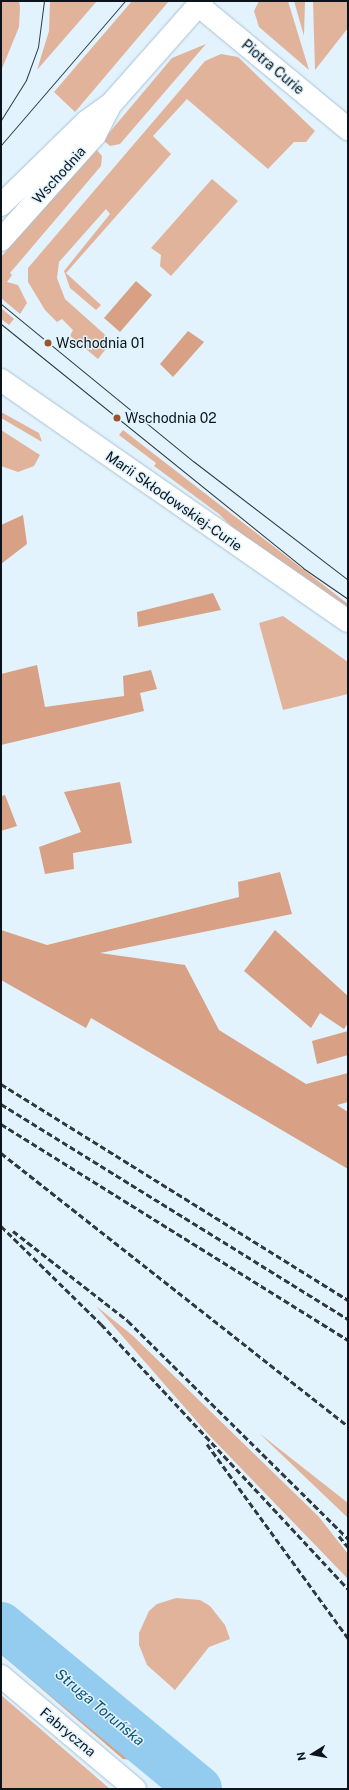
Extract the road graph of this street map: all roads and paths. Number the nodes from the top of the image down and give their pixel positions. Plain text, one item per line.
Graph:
1 (200, 3) edge
2 (111, 104) junction
3 (348, 129) edge
4 (1, 205) edge
5 (1, 240) edge
6 (1, 380) edge
7 (348, 621) edge
8 (1, 1676) edge
9 (135, 1789) edge

1 - 2 street, Wschodnia
1 - 3 street, Piotra Curie
2 - 4 street, Wschodnia
2 - 5 street, Wschodnia
6 - 7 street, Marii Skłodowskiej-Curie
8 - 9 street, Fabryczna

